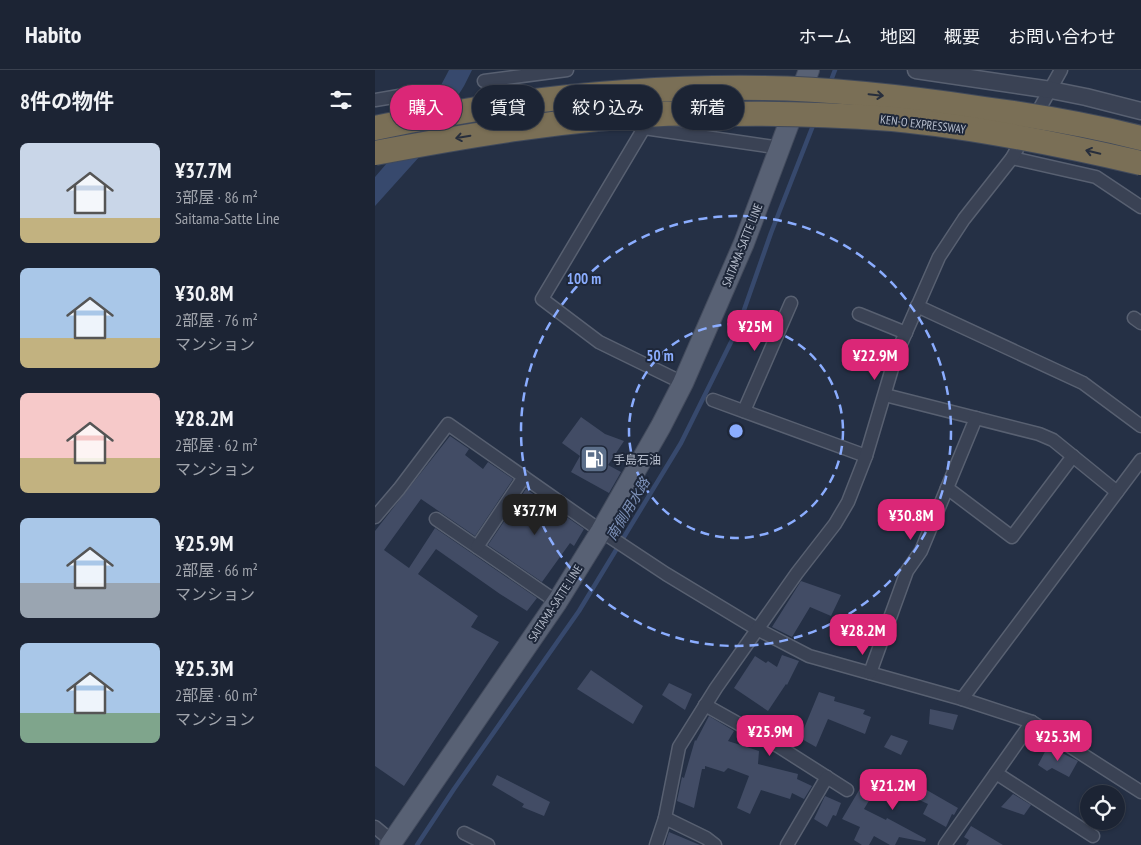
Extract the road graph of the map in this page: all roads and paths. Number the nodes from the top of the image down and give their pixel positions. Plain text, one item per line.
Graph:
1 (567, 70) edge
2 (809, 70) edge
3 (916, 70) edge
4 (1061, 70) edge
5 (986, 75) edge
6 (484, 81) dead end
7 (1051, 90) junction
8 (1086, 97) junction
9 (390, 98) edge
10 (375, 100) edge
11 (1141, 111) edge
12 (1141, 121) edge
13 (375, 128) edge
14 (1141, 138) edge
15 (781, 148) junction
16 (375, 153) edge
17 (1013, 158) junction
18 (1141, 163) edge
19 (1141, 207) edge
20 (791, 303) dead end
21 (917, 306) junction
22 (859, 314) dead end
23 (906, 333) junction
24 (683, 383) junction
25 (885, 395) junction
26 (713, 400) dead end
27 (744, 411) junction
28 (977, 418) junction
29 (1141, 426) edge
30 (866, 456) junction
31 (1073, 456) junction
32 (1141, 460) edge
33 (524, 477) junction
34 (947, 488) junction
35 (1117, 492) junction
36 (375, 517) edge
37 (436, 519) dead end
38 (601, 531) junction
39 (477, 547) junction
40 (557, 602) junction
41 (757, 629) junction
42 (869, 672) junction
43 (962, 699) junction
44 (705, 705) junction
45 (1032, 722) junction
46 (996, 773) junction
47 (827, 777) junction
48 (847, 790) dead end
49 (1141, 792) edge
50 (665, 818) junction
51 (375, 827) edge
52 (464, 833) dead end
53 (1093, 836) dead end
54 (392, 843) edge
55 (482, 844) edge
56 (656, 845) edge
57 (715, 845) edge
58 (787, 845) edge
59 (945, 845) edge

1 - 6 street
2 - 15 main road, SAITAMA-SATTE LINE
3 - 5 street
4 - 7 street
5 - 7 street
7 - 8 street
7 - 17 street
8 - 11 street
8 - 12 street
9 - 10 street
13 -> 14 highway, KEN-O EXPRESSWAY, bridge
15 - 24 main road, SAITAMA-SATTE LINE
15 - 24 street
18 -> 16 highway, KEN-O EXPRESSWAY, bridge
17 - 19 street
17 - 21 street
20 - 27 street
21 - 23 street
21 - 29 street
22 - 23 street
23 - 25 street
24 - 38 main road, SAITAMA-SATTE LINE
25 - 28 street
25 - 30 street
26 - 27 street
27 - 30 street
28 - 31 street
28 - 34 street
30 - 41 street
31 - 34 street
31 - 35 street
32 - 35 street
33 - 36 street
33 - 38 street
33 - 39 street
34 - 42 street
35 - 43 street
37 - 39 street
38 - 40 main road, SAITAMA-SATTE LINE
38 - 41 street
39 - 40 street
40 - 54 main road, SAITAMA-SATTE LINE
41 - 42 street
41 - 44 street
42 - 43 street
43 - 45 street
44 - 47 street
44 - 50 street
45 - 46 street
45 - 49 street
46 - 53 street
46 - 59 street
47 - 48 street
47 - 58 street
50 - 56 street
50 - 57 street
51 - 54 street
52 - 55 street

